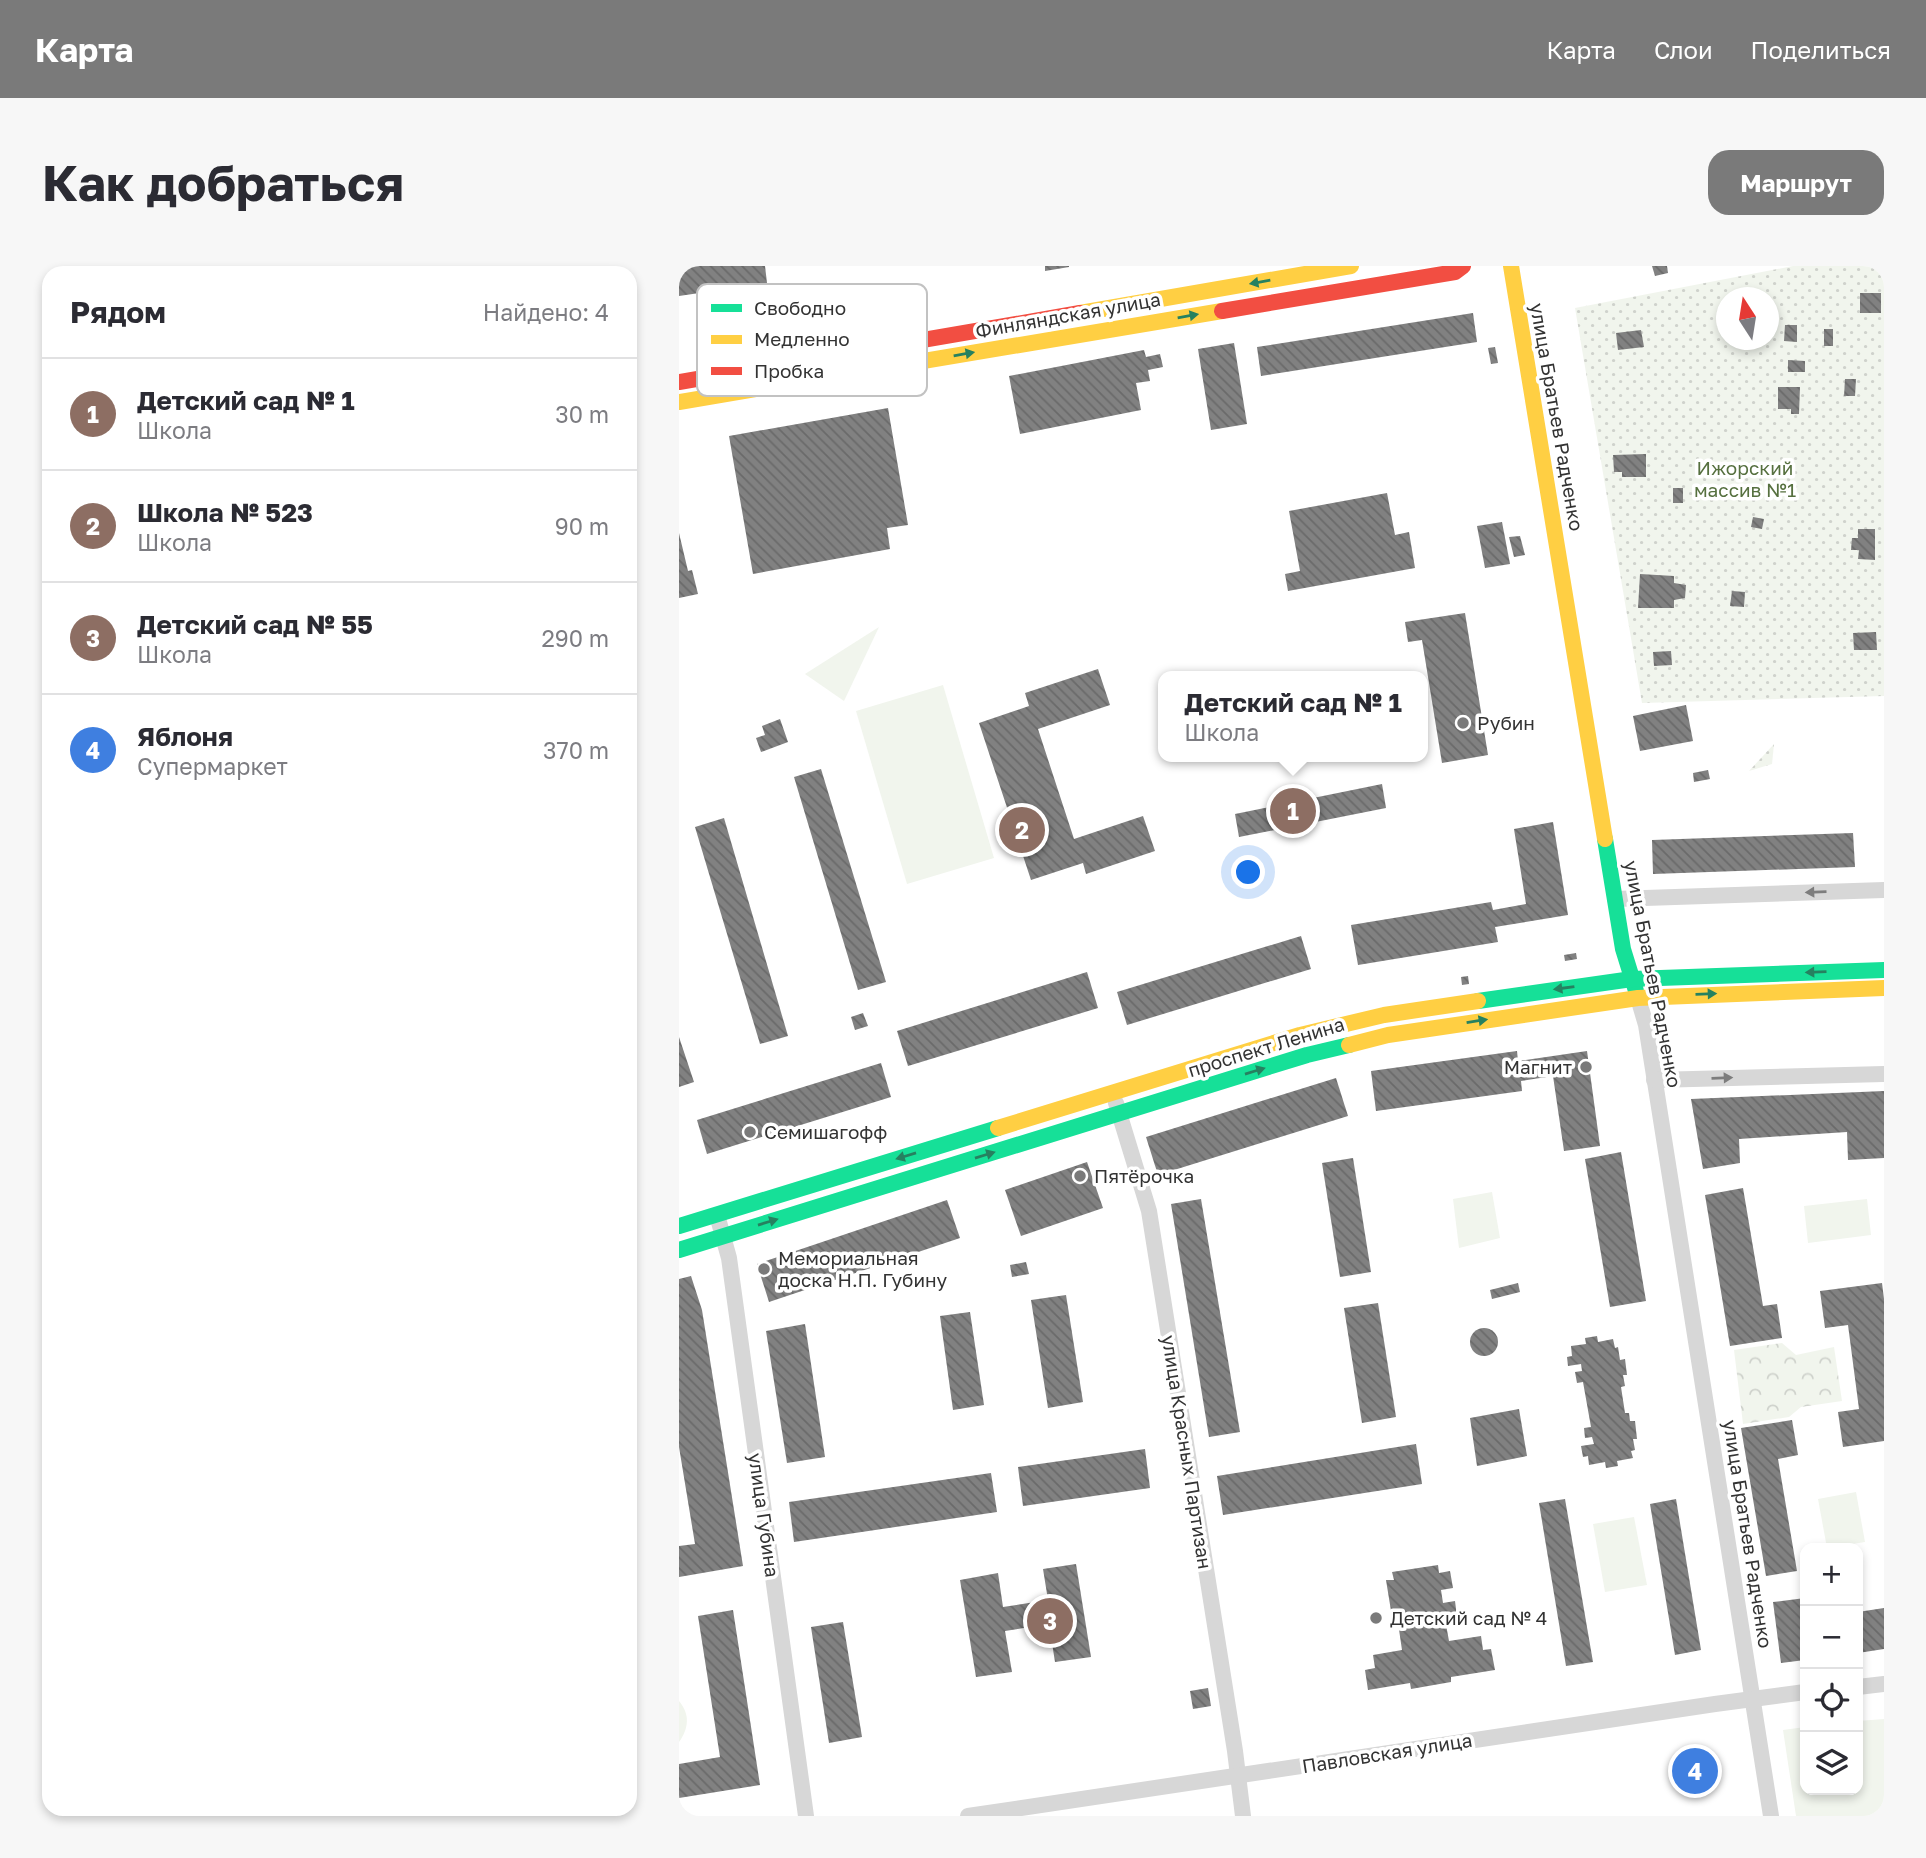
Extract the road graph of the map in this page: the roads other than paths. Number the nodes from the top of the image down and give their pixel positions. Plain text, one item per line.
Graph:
1 (1351, 266) edge
2 (1463, 266) edge
3 (1511, 266) edge
4 (927, 339) edge
5 (927, 360) edge
6 (697, 379) edge
7 (679, 382) edge
8 (715, 396) edge
9 (679, 402) edge
10 (1884, 890) edge
11 (1615, 899) junction
12 (1884, 970) edge
13 (1632, 979) junction
14 (1884, 988) edge
15 (1638, 998) junction
16 (1884, 1073) edge
17 (1654, 1080) junction
18 (1113, 1093) junction
19 (1120, 1114) junction
20 (717, 1215) junction
21 (679, 1226) edge
22 (723, 1236) junction
23 (679, 1250) edge
24 (1884, 1684) edge
25 (1863, 1686) edge
26 (1800, 1693) edge
27 (1752, 1698) junction
28 (1237, 1776) junction
29 (806, 1816) edge
30 (968, 1816) edge
31 (1243, 1816) edge
32 (1771, 1816) edge

1 -> 4 main road, Финляндская улица
5 -> 2 main road, Финляндская улица
3 - 11 main road, улица Братьев Радченко
6 -> 7 main road, Финляндская улица
9 -> 8 main road, Финляндская улица
10 -> 11 street
11 - 13 main road, улица Братьев Радченко
12 -> 13 main road, проспект Ленина
13 - 15 main road, улица Братьев Радченко
13 -> 18 main road, проспект Ленина
15 -> 14 main road, проспект Ленина
15 - 17 street, улица Братьев Радченко
19 -> 15 main road, проспект Ленина
17 -> 16 street
17 - 27 street, улица Братьев Радченко
18 - 19 street, улица Красных Партизан
18 -> 20 main road, проспект Ленина
22 -> 19 main road, проспект Ленина
19 - 28 street, улица Красных Партизан
20 - 21 main road, проспект Ленина
20 - 22 street, улица Губина
22 - 23 main road, проспект Ленина
22 - 29 street, улица Губина
24 - 25 street
26 - 27 street, Павловская улица
27 - 28 street, Павловская улица
27 - 32 street, улица Братьев Радченко
28 - 30 street, Павловская улица
28 - 31 street, улица Красных Партизан

